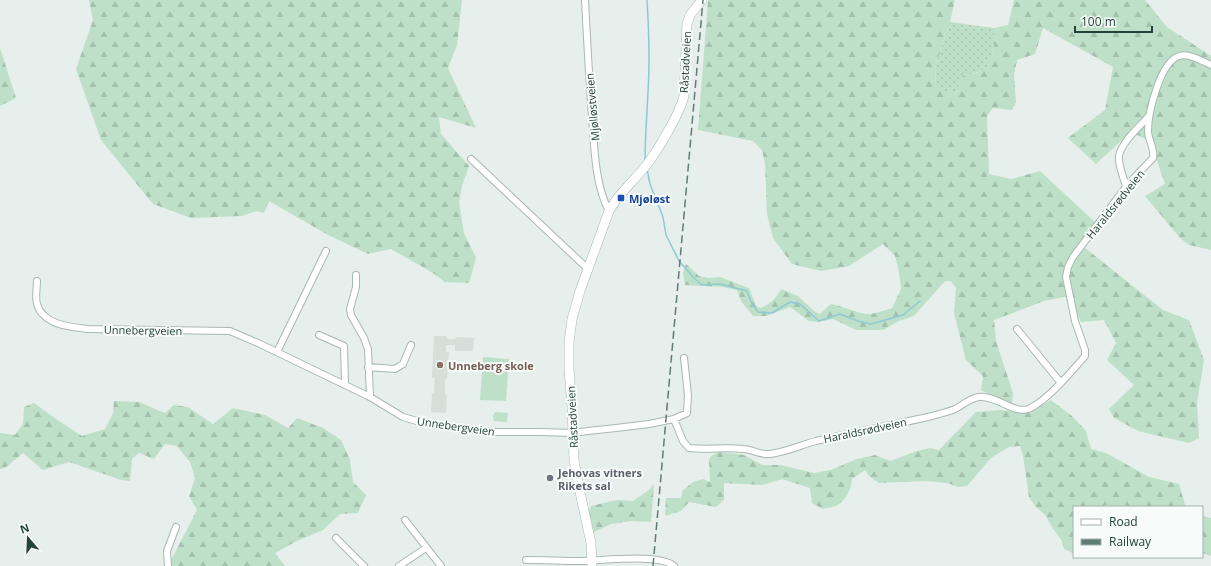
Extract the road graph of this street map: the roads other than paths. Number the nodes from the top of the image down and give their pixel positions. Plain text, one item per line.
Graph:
1 (585, 0) edge
2 (702, 0) edge
3 (1211, 65) edge
4 (1150, 116) junction
5 (471, 159) dead end
6 (1126, 187) junction
7 (609, 211) junction
8 (326, 251) dead end
9 (588, 269) junction
10 (356, 274) dead end
11 (37, 281) dead end
12 (1017, 329) dead end
13 (319, 335) dead end
14 (411, 345) dead end
15 (277, 352) junction
16 (684, 358) dead end
17 (368, 367) junction
18 (1061, 383) junction
19 (345, 385) junction
20 (370, 397) junction
21 (674, 419) junction
22 (573, 434) junction
23 (405, 520) dead end
24 (176, 527) dead end
25 (336, 538) dead end
26 (426, 548) junction
27 (526, 560) dead end
28 (566, 563) edge
29 (592, 563) edge
30 (168, 566) edge
31 (364, 566) edge
32 (399, 566) edge
33 (441, 566) edge
34 (674, 566) edge

1 - 7 street, Mjølløstveien
2 - 7 main road, Råstadveien
3 - 4 street, Haraldsrødveien
4 - 6 street, Haraldsrødveien
4 - 6 street
5 - 9 street
6 - 18 street, Haraldsrødveien
7 - 9 main road, Råstadveien
8 - 15 street
9 - 22 main road, Råstadveien
10 - 17 street
11 - 15 street, Unnebergveien
12 - 18 street
13 - 19 street
14 - 17 street
15 - 19 street, Unnebergveien
16 - 21 street
17 - 20 street
18 - 21 street, Haraldsrødveien
19 - 20 street, Unnebergveien
20 - 22 street, Unnebergveien
21 - 22 street
22 - 29 main road, Råstadveien
23 - 26 street
24 - 30 street
25 - 31 street
26 - 32 street
26 - 33 street
27 - 28 street
28 - 29 street
29 - 34 street

